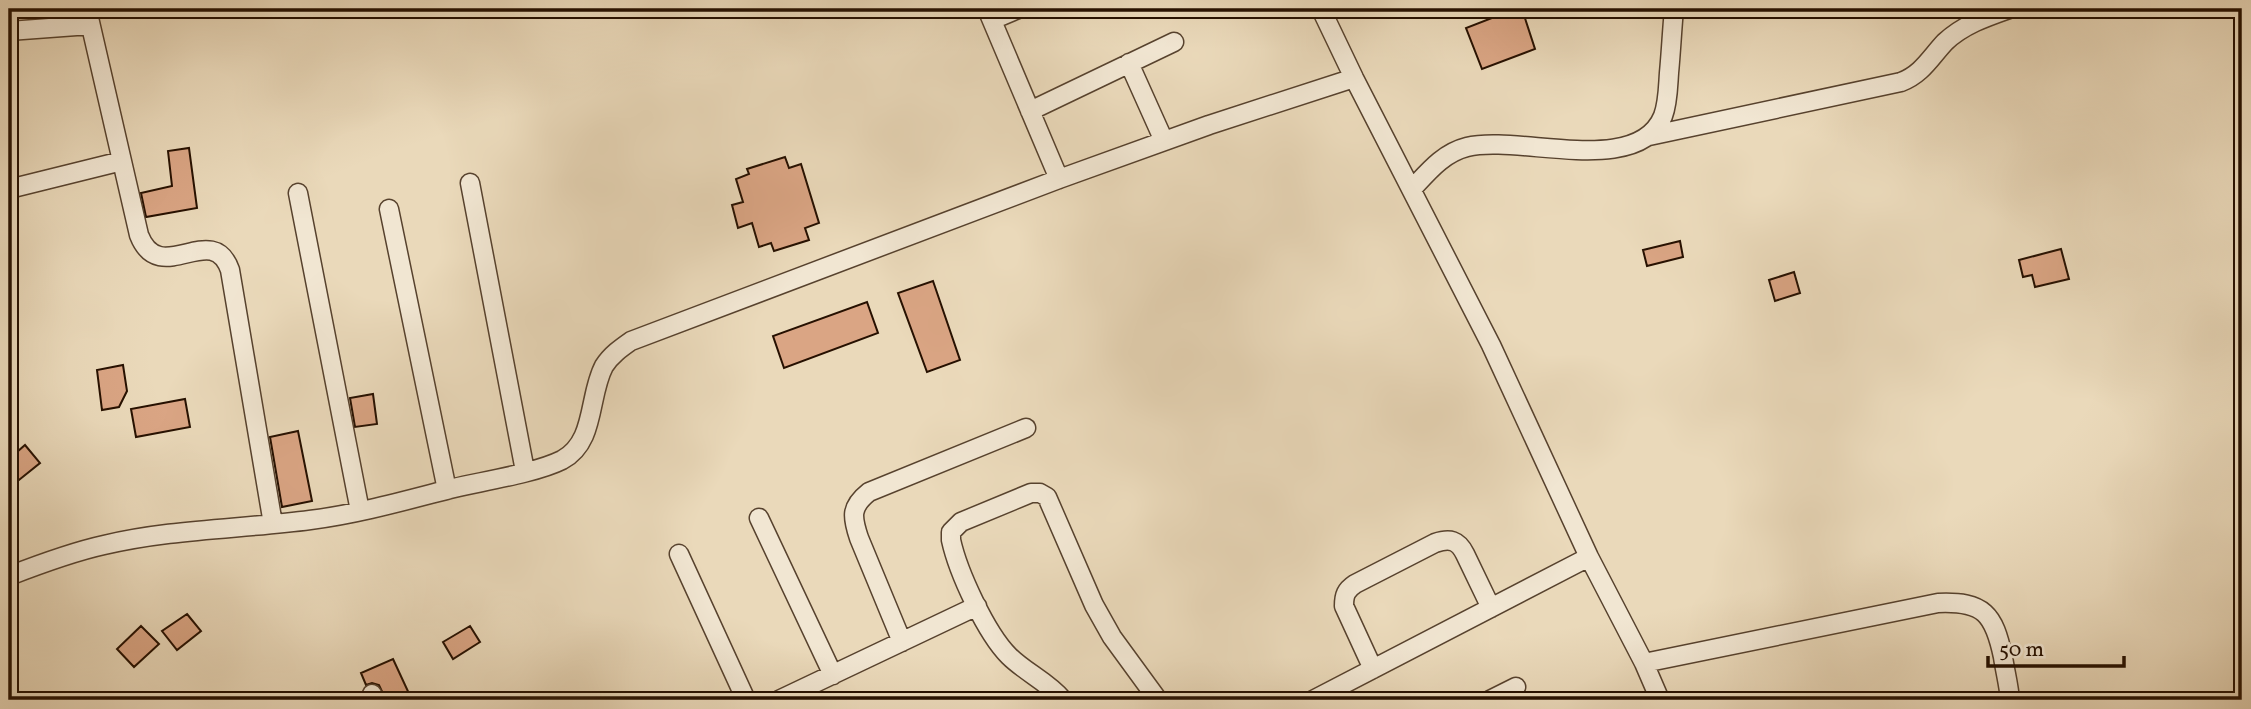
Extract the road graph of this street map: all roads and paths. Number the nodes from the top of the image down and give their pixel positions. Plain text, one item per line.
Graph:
1 (1018, 9) edge
2 (1321, 9) edge
3 (1674, 9) edge
4 (2009, 9) edge
5 (990, 15) edge
6 (89, 17) edge
7 (9, 32) edge
8 (1174, 42) dead end
9 (1129, 63) junction
10 (1354, 78) junction
11 (1030, 111) junction
12 (1649, 136) junction
13 (1164, 141) junction
14 (122, 161) junction
15 (1059, 179) junction
16 (470, 183) dead end
17 (9, 189) edge
18 (1412, 189) junction
19 (298, 193) dead end
20 (389, 209) dead end
21 (1026, 428) dead end
22 (525, 471) junction
23 (447, 490) junction
24 (360, 511) junction
25 (759, 518) dead end
26 (273, 524) junction
27 (679, 554) dead end
28 (1589, 557) junction
29 (9, 576) edge
30 (977, 606) junction
31 (1491, 608) junction
32 (902, 642) junction
33 (1644, 663) junction
34 (1373, 669) junction
35 (832, 675) junction
36 (1516, 687) dead end
37 (746, 700) edge
38 (779, 700) edge
39 (1063, 700) edge
40 (1158, 700) edge
41 (1313, 700) edge
42 (1490, 700) edge
43 (1660, 700) edge
44 (2010, 700) edge

1 - 5 street
2 - 10 street
3 - 12 street
4 - 12 street
5 - 11 street
6 - 7 street
6 - 14 street
8 - 9 street
9 - 11 street
9 - 13 street
10 - 13 street
10 - 18 street
11 - 15 street
12 - 18 street
13 - 15 street
14 - 17 street
14 - 26 street
15 - 22 street
16 - 22 street
18 - 28 street
19 - 24 street
20 - 23 street
21 - 32 street
22 - 23 street
23 - 24 street
24 - 26 street
25 - 35 street
26 - 29 street
27 - 37 street
28 - 31 street
28 - 33 street
30 - 32 street
30 - 39 street
30 - 40 street
31 - 34 street
31 - 34 street
32 - 35 street
33 - 43 street
33 - 44 street
34 - 41 street
35 - 38 street
36 - 42 street

